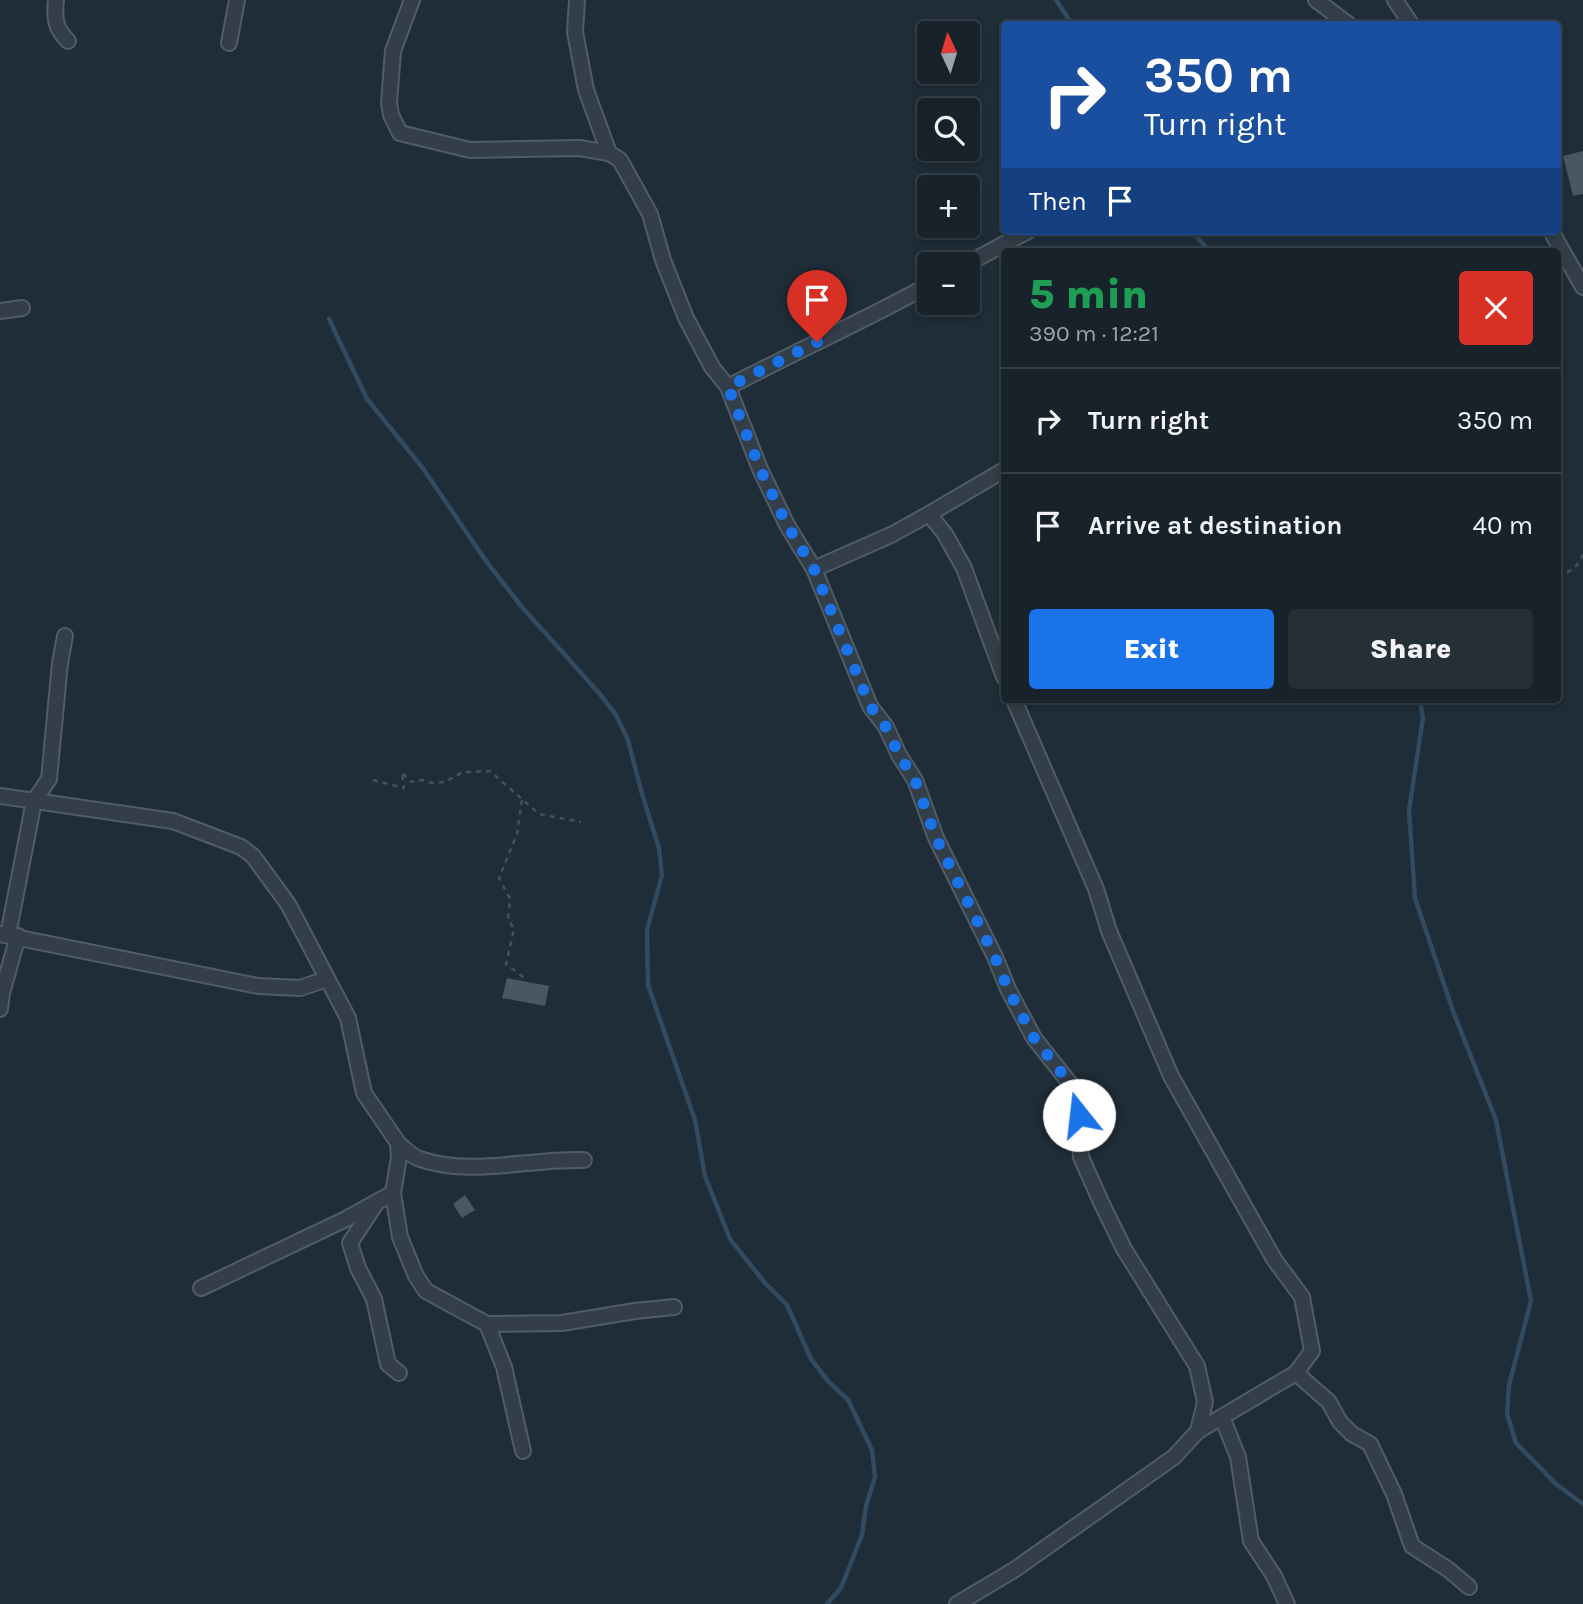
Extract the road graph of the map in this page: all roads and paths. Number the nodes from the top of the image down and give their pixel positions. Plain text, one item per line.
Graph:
1 (56, 0) edge
2 (237, 0) edge
3 (412, 0) edge
4 (577, 0) edge
5 (1316, 0) edge
6 (1395, 0) edge
7 (1344, 21) edge
8 (1409, 21) edge
9 (68, 41) dead end
10 (229, 43) dead end
11 (609, 153) junction
12 (1021, 235) edge
13 (1561, 248) edge
14 (980, 257) edge
15 (1583, 287) edge
16 (917, 291) edge
17 (22, 308) dead end
18 (0, 311) edge
19 (728, 387) junction
20 (1001, 472) edge
21 (929, 514) junction
22 (1583, 553) edge
23 (814, 569) junction
24 (1561, 576) edge
25 (65, 636) dead end
26 (1001, 669) edge
27 (1015, 703) edge
28 (373, 780) dead end
29 (0, 796) edge
30 (522, 800) junction
31 (34, 801) junction
32 (581, 822) dead end
33 (9, 935) edge
34 (327, 979) junction
35 (526, 979) dead end
36 (0, 1009) edge
37 (398, 1143) junction
38 (584, 1160) dead end
39 (393, 1192) junction
40 (378, 1201) junction
41 (201, 1288) dead end
42 (674, 1307) dead end
43 (487, 1324) junction
44 (399, 1373) dead end
45 (1296, 1373) junction
46 (1222, 1417) junction
47 (1198, 1432) junction
48 (523, 1451) dead end
49 (1469, 1587) dead end
50 (957, 1604) edge
51 (1287, 1604) edge

1 - 9 street
2 - 10 street
3 - 11 street
4 - 11 street
5 - 7 street
6 - 8 street
11 - 19 street
12 - 14 street
13 - 15 street
16 - 19 street
17 - 18 street
19 - 23 street
20 - 21 street
21 - 23 street
21 - 26 street
22 - 24 path
23 - 47 street
25 - 31 street
27 - 45 street
28 - 30 path
29 - 31 street
30 - 32 path
30 - 35 path
31 - 33 street
31 - 34 street
33 - 34 street
33 - 36 street
34 - 37 street
37 - 38 street
37 - 39 street
39 - 40 street
39 - 43 street
40 - 41 street
40 - 44 street
42 - 43 street
43 - 48 street
45 - 46 street
45 - 49 street
46 - 47 street
46 - 51 street
47 - 50 street

